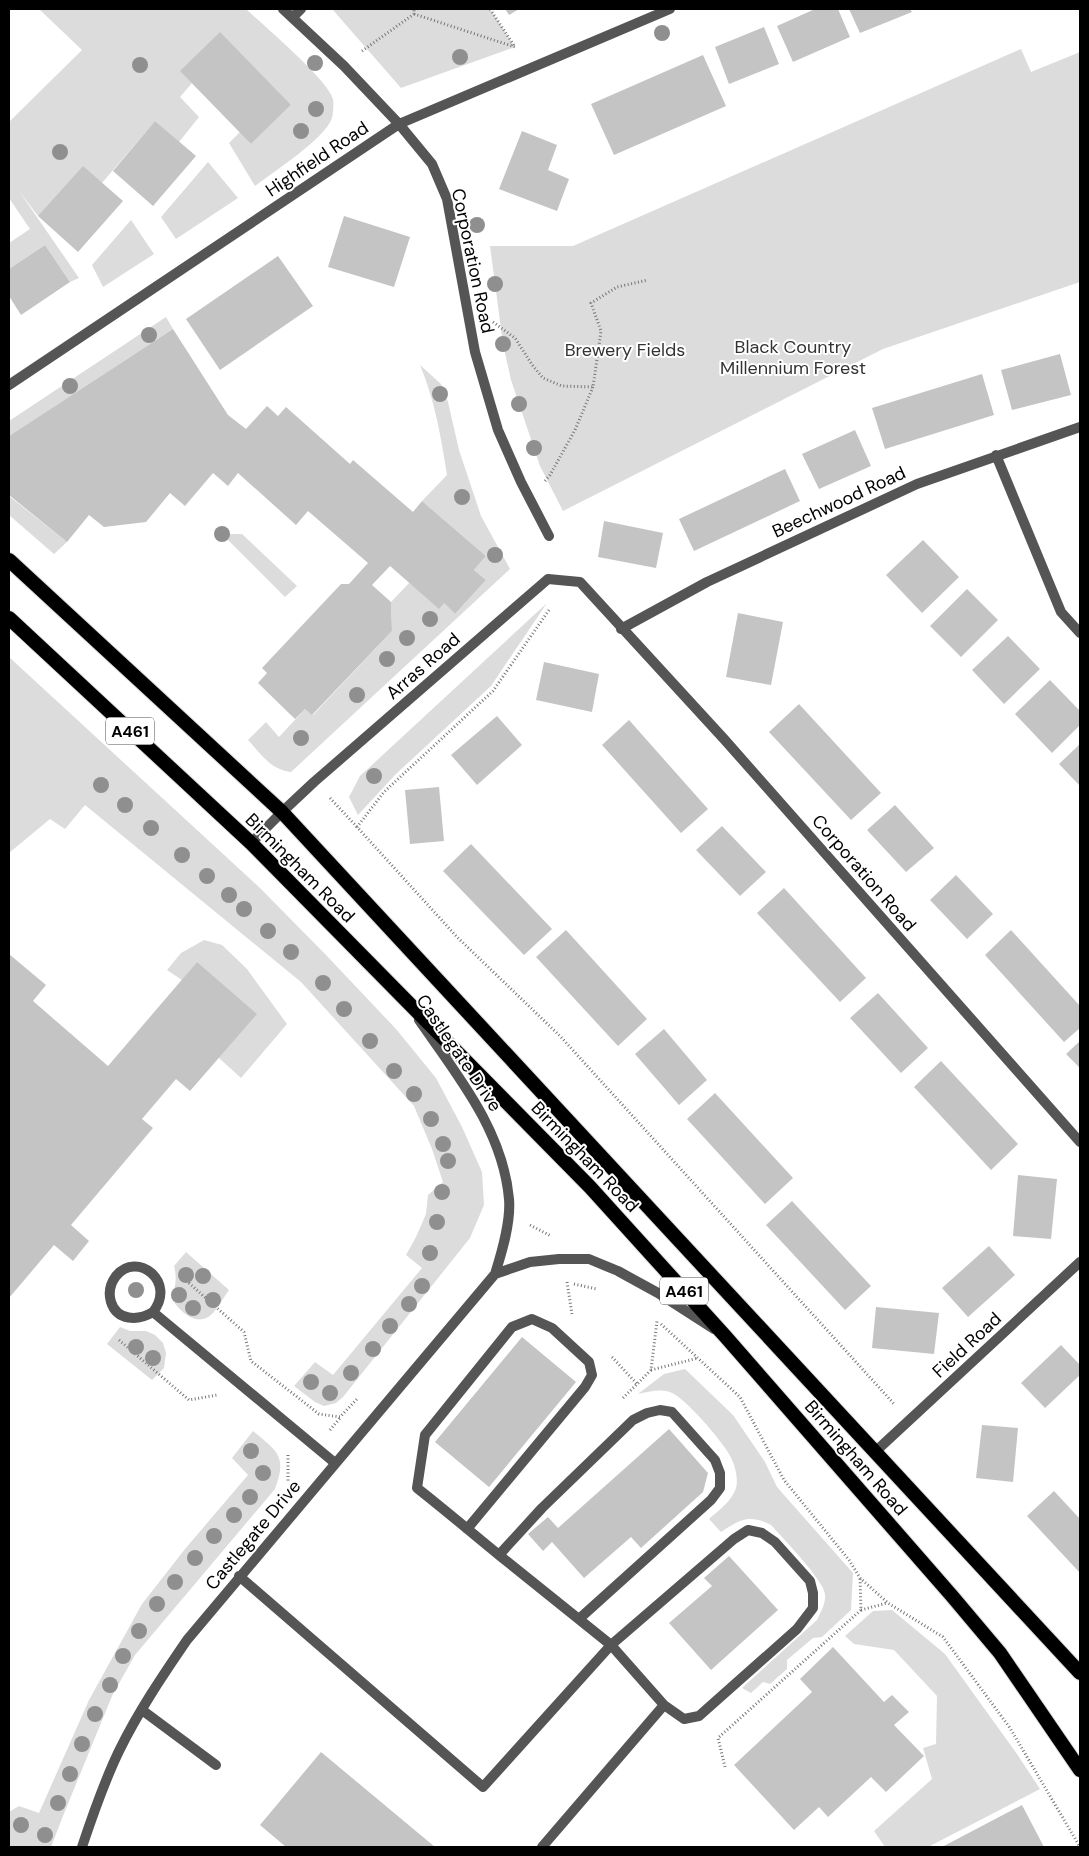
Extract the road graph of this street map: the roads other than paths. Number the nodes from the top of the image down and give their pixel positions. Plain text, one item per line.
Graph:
1 (283, 9) edge
2 (301, 9) edge
3 (670, 9) edge
4 (292, 17) junction
5 (399, 124) junction
6 (9, 385) edge
7 (1080, 428) edge
8 (996, 456) junction
9 (549, 536) dead end
10 (9, 560) edge
11 (9, 618) edge
12 (622, 628) junction
13 (1080, 633) edge
14 (282, 812) junction
15 (251, 843) junction
16 (401, 995) junction
17 (1080, 1142) edge
18 (1080, 1262) edge
19 (495, 1274) junction
20 (152, 1312) junction
21 (725, 1336) junction
22 (876, 1452) junction
23 (335, 1463) junction
24 (467, 1529) junction
25 (499, 1555) junction
26 (239, 1576) junction
27 (579, 1619) junction
28 (611, 1645) junction
29 (1080, 1673) edge
30 (664, 1704) junction
31 (142, 1710) junction
32 (216, 1765) dead end
33 (1080, 1770) edge
34 (82, 1847) edge
35 (542, 1847) edge

1 - 4 street, Corporation Road
2 - 4 street
3 - 5 street, Highfield Road
4 - 5 street, Corporation Road
5 - 6 street, Highfield Road
5 - 9 street, Corporation Road
7 - 8 street, Beechwood Road
8 - 12 street, Beechwood Road
8 - 13 street
10 - 14 highway, Birmingham Road / A461
11 - 15 highway, Birmingham Road / A461
12 - 14 street, Arras Road
12 - 17 street, Corporation Road
14 - 15 street, Arras Road
14 - 22 highway, Birmingham Road / A461
15 - 16 highway, Birmingham Road / A461
16 - 19 street, Castlegate Drive
16 - 21 highway, Birmingham Road / A461
18 - 22 street, Field Road
19 - 21 street
19 - 23 street, Castlegate Drive
20 - 20 street
20 - 23 street
21 - 33 highway, Birmingham Road / A461
22 - 29 highway, Birmingham Road / A461
23 - 26 street, Castlegate Drive
24 - 24 street
24 - 25 street
25 - 27 street
25 - 27 street
26 - 28 street
26 - 31 street, Castlegate Drive
27 - 28 street
28 - 30 street
28 - 30 street
30 - 35 street
31 - 32 street
31 - 34 street, Castlegate Drive

